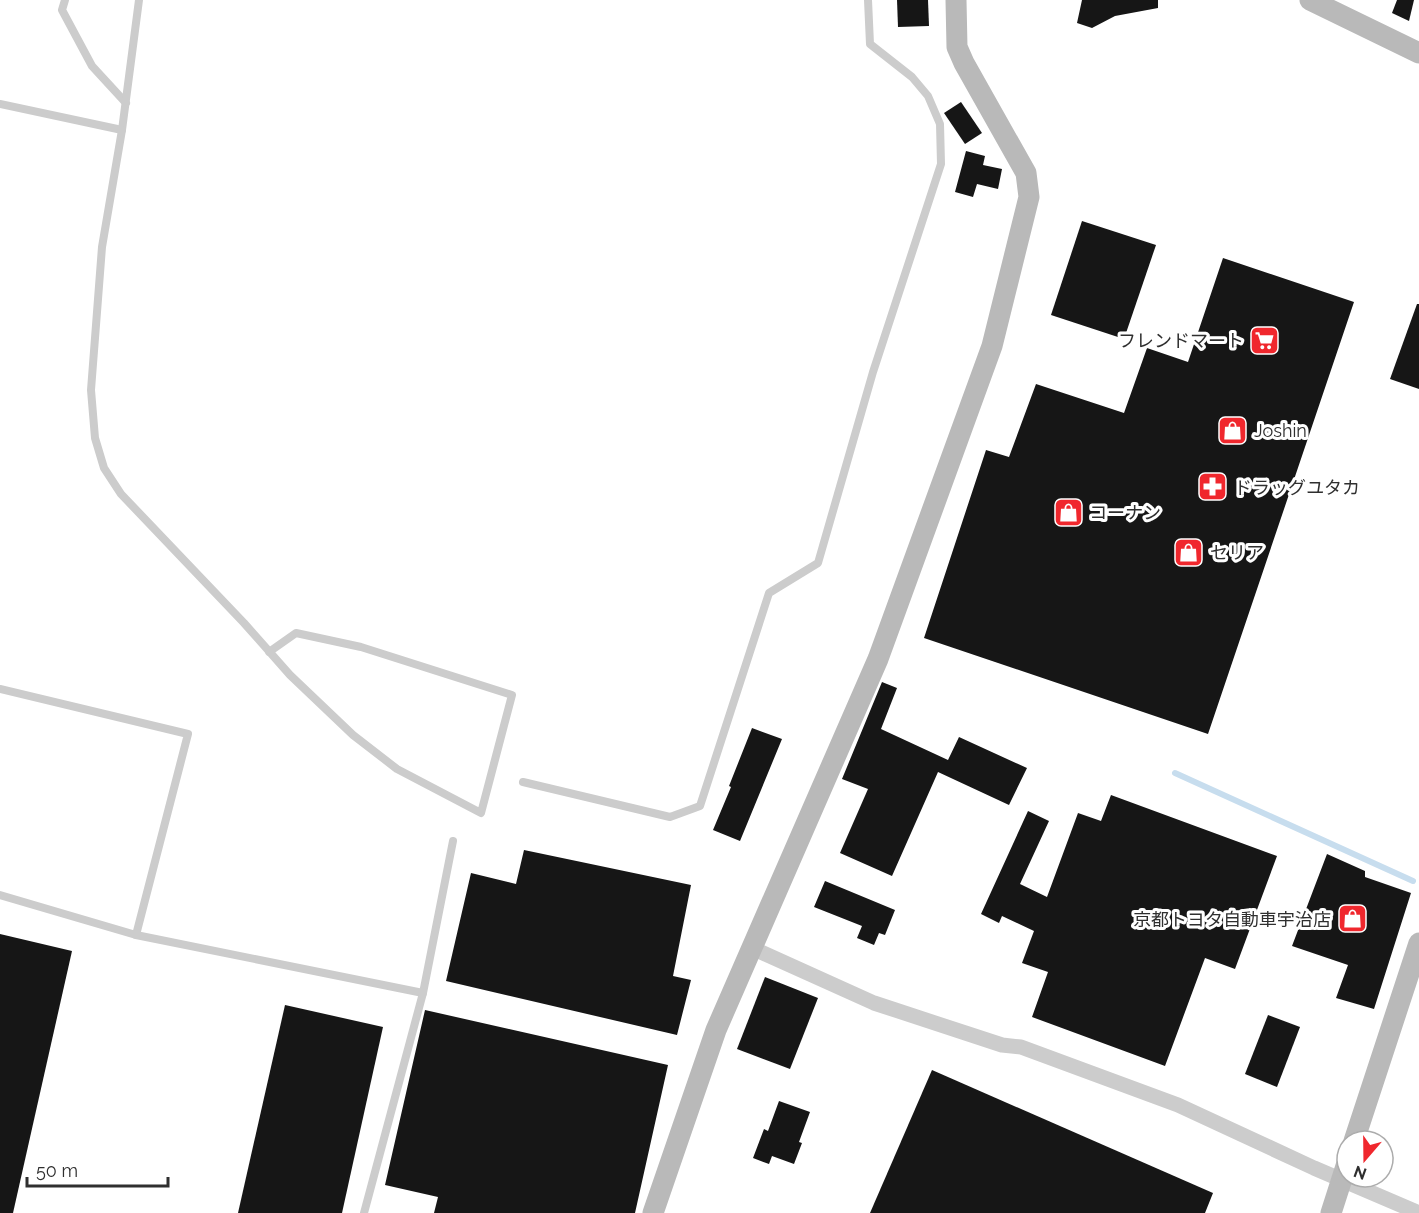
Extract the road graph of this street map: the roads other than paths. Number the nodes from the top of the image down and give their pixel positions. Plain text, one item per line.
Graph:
1 (64, 0) edge
2 (139, 0) edge
3 (868, 0) edge
4 (956, 0) edge
5 (1310, 0) edge
6 (1419, 53) edge
7 (0, 104) edge
8 (126, 104) junction
9 (122, 130) junction
10 (269, 652) junction
11 (0, 689) edge
12 (523, 782) dead end
13 (453, 841) dead end
14 (0, 895) edge
15 (136, 935) junction
16 (1419, 943) edge
17 (752, 948) junction
18 (423, 993) junction
19 (1358, 1129) edge
20 (1335, 1167) edge
21 (1338, 1189) edge
22 (1376, 1189) edge
23 (364, 1213) edge
24 (653, 1213) edge
25 (1331, 1213) edge
26 (1419, 1213) edge

1 - 8 lane
2 - 8 lane
3 - 12 lane
4 - 17 street
5 - 6 street
7 - 9 lane
8 - 9 lane
9 - 10 lane
10 - 10 lane
11 - 15 lane
13 - 18 lane
14 - 15 lane
15 - 18 lane
16 - 19 street
17 - 20 street
17 - 24 street
18 - 23 lane
21 - 25 street
22 - 26 street

